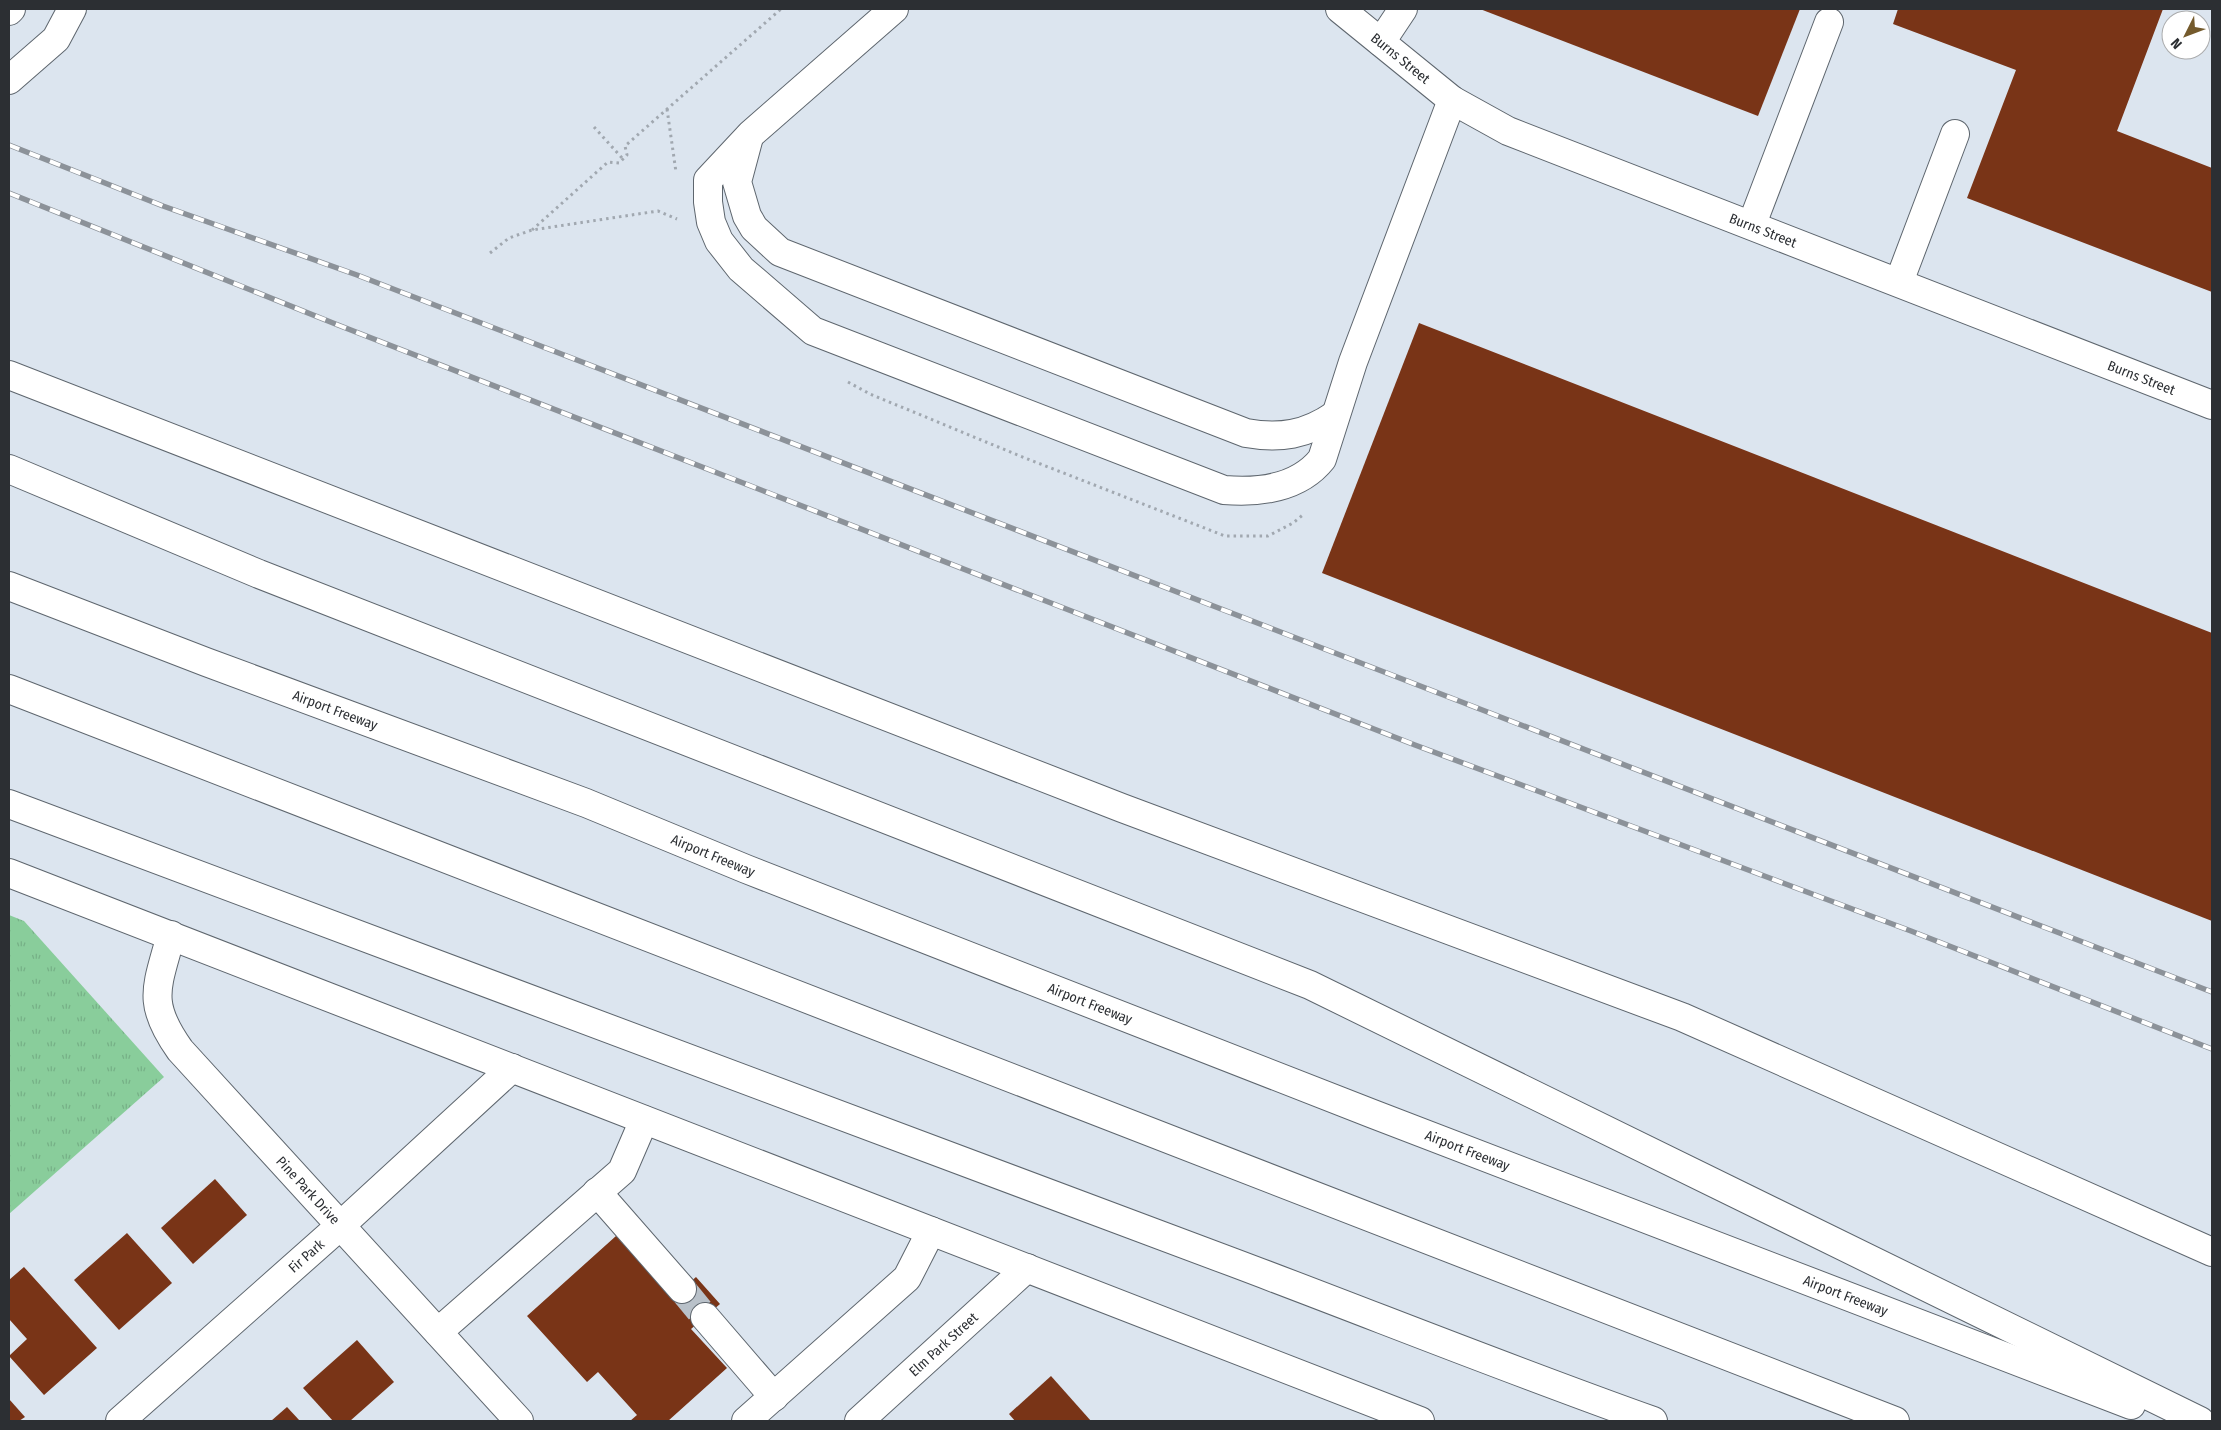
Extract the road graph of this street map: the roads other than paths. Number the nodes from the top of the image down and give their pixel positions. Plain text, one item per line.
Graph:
1 (72, 9) edge
2 (894, 9) edge
3 (1340, 9) edge
4 (1404, 9) edge
5 (1829, 22) dead end
6 (1381, 42) junction
7 (9, 80) edge
8 (1452, 100) junction
9 (751, 134) junction
10 (1955, 134) dead end
11 (1752, 224) junction
12 (1899, 282) junction
13 (9, 375) edge
14 (2212, 405) edge
15 (1335, 415) junction
16 (9, 468) edge
17 (9, 586) edge
18 (9, 688) edge
19 (9, 804) edge
20 (9, 873) edge
21 (171, 935) junction
22 (512, 1068) junction
23 (644, 1120) junction
24 (598, 1192) junction
25 (340, 1226) junction
26 (931, 1231) junction
27 (2212, 1252) edge
28 (1027, 1268) junction
29 (682, 1289) tunnel mouth
30 (705, 1317) tunnel mouth
31 (438, 1332) junction
32 (774, 1397) junction
33 (120, 1421) edge
34 (519, 1421) edge
35 (746, 1421) edge
36 (859, 1421) edge
37 (1420, 1421) edge
38 (1654, 1421) edge
39 (1895, 1421) edge
40 (2172, 1421) edge
41 (2200, 1421) edge

1 - 7 main road
2 - 9 main road
3 - 6 main road, Burns Street
4 - 6 main road
5 - 11 main road
6 - 8 main road, Burns Street
8 - 11 main road, Burns Street
8 - 15 main road
9 - 15 main road
9 - 15 main road
10 - 12 main road
11 - 12 main road, Burns Street
12 - 14 main road, Burns Street
13 - 27 main road
16 - 41 main road
17 - 40 main road, Airport Freeway
18 - 39 main road
19 - 38 main road
20 - 21 main road
21 - 22 main road
21 - 25 main road, Pine Park Drive
22 - 23 main road
22 - 25 main road, Fir Park
23 - 24 main road
23 - 26 main road
24 - 29 main road
24 - 31 main road
25 - 31 main road, Pine Park Drive
25 - 33 main road, Fir Park
26 - 28 main road
26 - 32 main road
28 - 36 main road, Elm Park Street
28 - 37 main road
30 - 32 main road
31 - 34 main road, Pine Park Drive
32 - 35 main road

